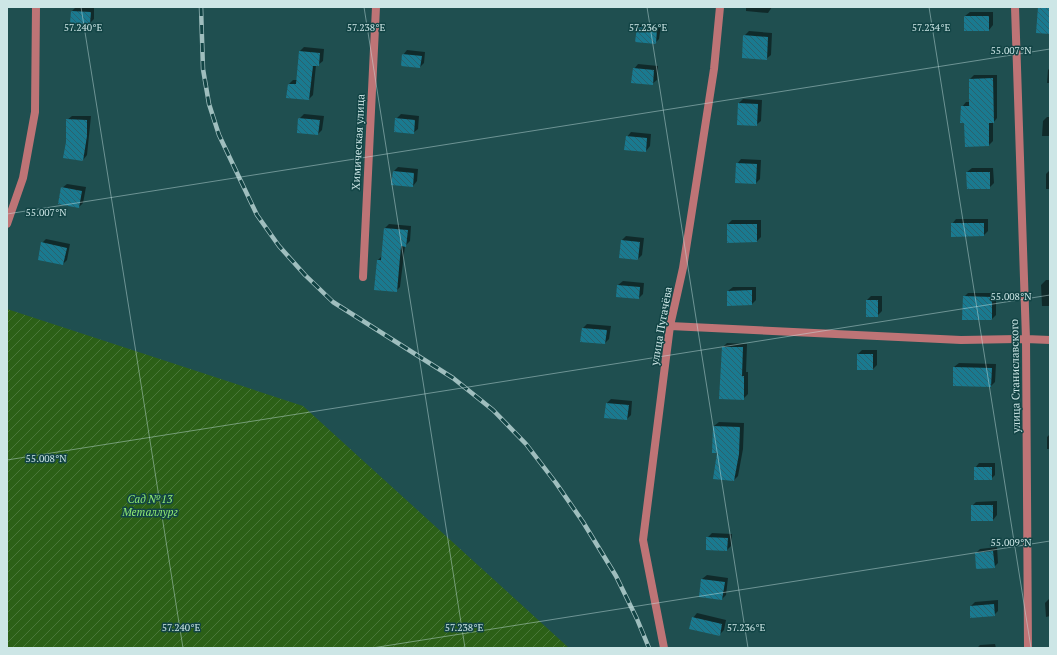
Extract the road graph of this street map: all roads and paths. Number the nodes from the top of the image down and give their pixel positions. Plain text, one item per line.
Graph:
1 (36, 7) edge
2 (376, 7) edge
3 (720, 7) edge
4 (1015, 7) edge
5 (7, 224) edge
6 (363, 277) dead end
7 (670, 326) junction
8 (1026, 339) junction
9 (1050, 340) edge
10 (664, 648) edge
11 (1028, 648) edge

1 - 5 street
2 - 6 street, Химическая улица
3 - 7 street, улица Пугачёва
4 - 8 street, улица Станиславского
7 - 8 street
7 - 10 street, улица Пугачёва
8 - 9 street
8 - 11 street, улица Станиславского

